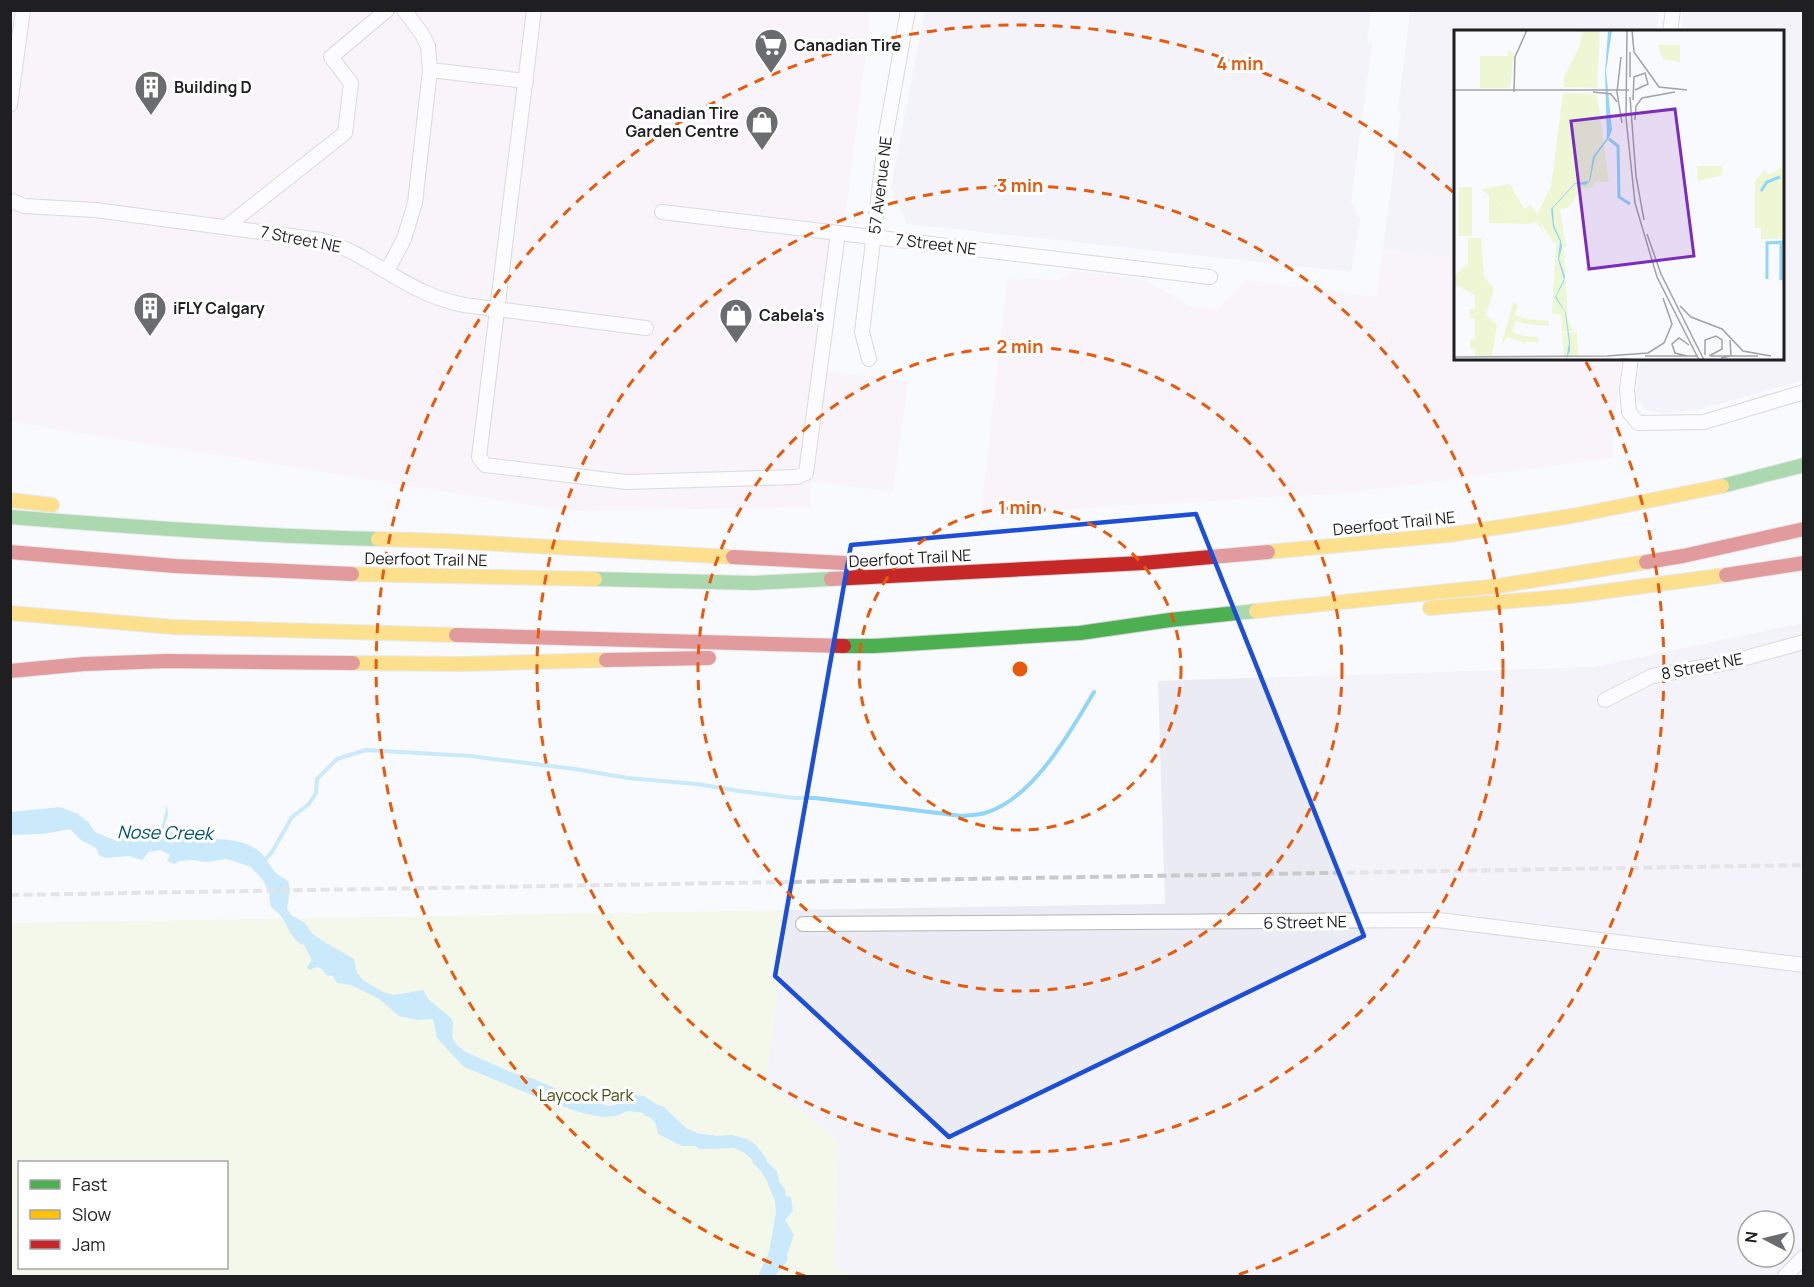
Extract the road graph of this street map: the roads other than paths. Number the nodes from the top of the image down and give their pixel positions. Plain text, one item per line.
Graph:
1 (23, 10) edge
2 (387, 10) edge
3 (404, 10) edge
4 (534, 10) edge
5 (908, 10) edge
6 (1673, 10) edge
7 (1670, 30) edge
8 (430, 70) junction
9 (526, 81) junction
10 (10, 105) edge
11 (12, 201) edge
12 (662, 212) dead end
13 (227, 226) junction
14 (838, 233) junction
15 (873, 237) junction
16 (387, 272) junction
17 (1210, 277) dead end
18 (498, 309) junction
19 (646, 328) dead end
20 (869, 359) dead end
21 (1631, 360) edge
22 (1803, 392) edge
23 (1803, 465) edge
24 (10, 500) edge
25 (10, 517) edge
26 (1803, 529) edge
27 (322, 538) junction
28 (10, 552) edge
29 (1143, 563) junction
30 (1803, 563) edge
31 (10, 614) edge
32 (1170, 620) junction
33 (1803, 642) edge
34 (743, 644) junction
35 (10, 671) edge
36 (1605, 700) dead end
37 (803, 924) dead end
38 (1803, 965) edge
39 (1803, 1257) edge
40 (1785, 1276) edge

1 - 10 street
2 - 13 street
3 - 8 street
4 - 9 street
5 - 15 street, 57 Avenue NE
6 - 7 street
8 - 9 street
8 - 16 street
9 - 18 street
11 - 13 street, 7 Street NE
12 - 14 street, 7 Street NE
13 - 16 street, 7 Street NE
14 - 15 street, 7 Street NE
14 - 18 street
15 - 17 street, 7 Street NE
15 - 20 street, 57 Avenue NE
16 - 18 street, 7 Street NE
18 - 19 street, 7 Street NE
21 - 22 street
23 - 29 highway, Deerfoot Trail NE
24 - 27 highway
25 - 27 highway
26 - 32 highway
27 - 29 highway
28 - 29 highway, Deerfoot Trail NE
30 - 32 highway
31 - 34 highway
32 - 34 highway
33 - 36 street, 8 Street NE
34 - 35 highway
37 - 38 street, 6 Street NE
39 - 40 street

